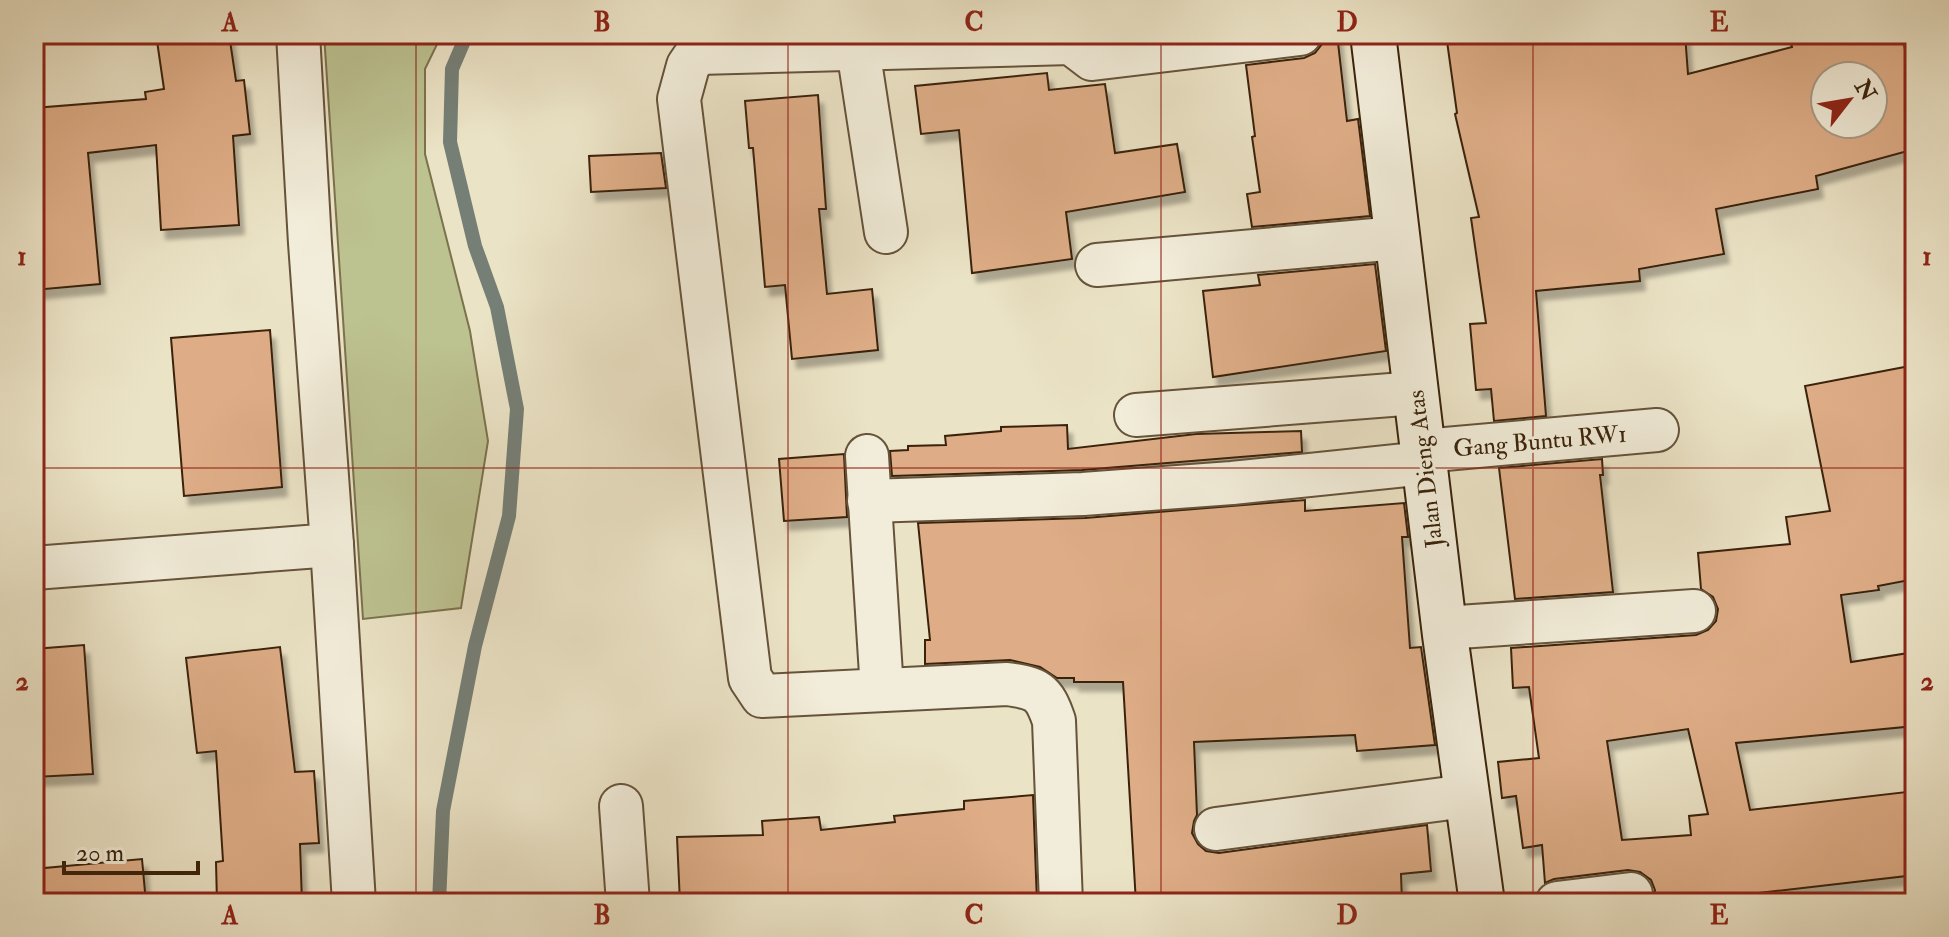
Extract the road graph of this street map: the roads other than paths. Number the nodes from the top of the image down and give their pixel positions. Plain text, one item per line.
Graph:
1 (298, 34) edge
2 (1300, 34) edge
3 (1373, 34) edge
4 (705, 43) edge
5 (858, 49) junction
6 (886, 232) dead end
7 (1397, 238) junction
8 (1097, 265) dead end
9 (1416, 393) junction
10 (1136, 415) dead end
11 (1657, 430) dead end
12 (867, 456) dead end
13 (1424, 457) junction
14 (869, 501) junction
15 (332, 545) junction
16 (34, 568) edge
17 (1694, 611) dead end
18 (1444, 628) junction
19 (882, 690) junction
20 (1466, 796) junction
21 (621, 806) dead end
22 (1216, 829) dead end
23 (1631, 894) dead end
24 (354, 903) edge
25 (628, 903) edge
26 (1061, 903) edge
27 (1482, 903) edge
28 (1557, 903) edge

1 - 15 street
2 - 5 street
3 - 7 street, Jalan Dieng Atas
4 - 5 street
4 - 19 street
5 - 6 street
7 - 8 street
7 - 9 street, Jalan Dieng Atas
9 - 10 street
9 - 13 street, Jalan Dieng Atas
11 - 13 street, Gang Buntu RW1
12 - 14 street
13 - 14 street, Gang Buntu RW1
13 - 18 street, Jalan Dieng Atas
14 - 19 street
15 - 16 street
15 - 24 street
17 - 18 street
18 - 20 street, Jalan Dieng Atas
19 - 26 street
20 - 22 street
20 - 27 street, Jalan Dieng Atas
21 - 25 street
23 - 28 street

